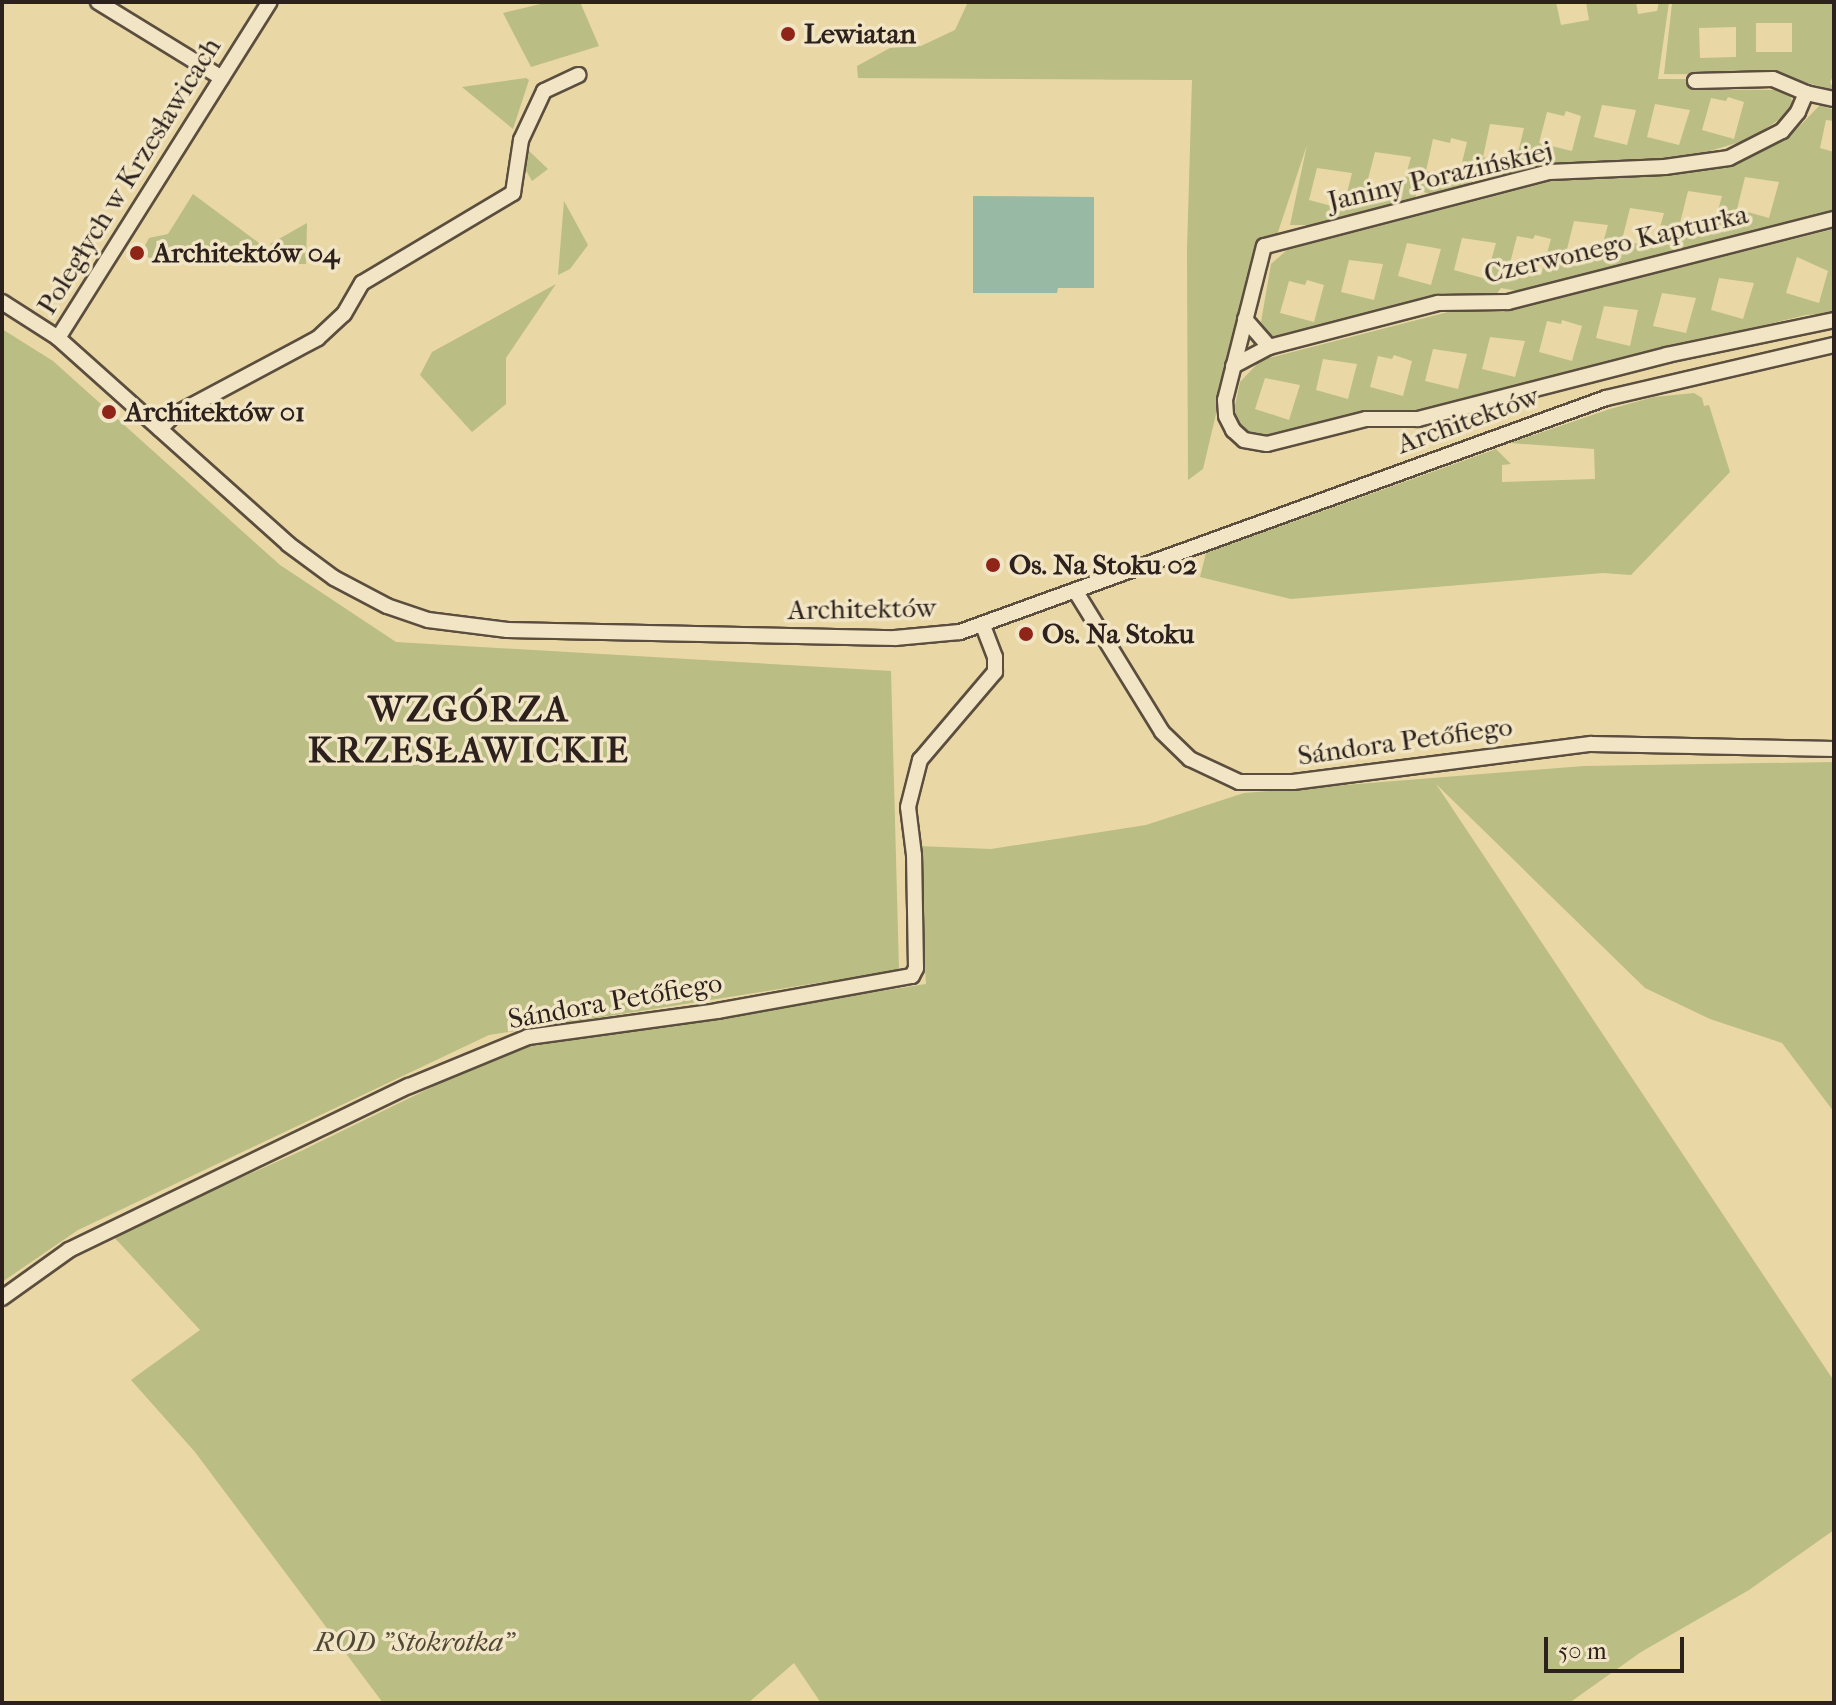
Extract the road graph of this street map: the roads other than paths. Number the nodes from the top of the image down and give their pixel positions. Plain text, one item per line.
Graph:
1 (98, 2) edge
2 (270, 2) edge
3 (578, 75) dead end
4 (222, 78) junction
5 (1695, 81) dead end
6 (1806, 93) junction
7 (1834, 99) edge
8 (1834, 219) edge
9 (2, 302) edge
10 (1245, 319) junction
11 (1834, 320) edge
12 (58, 338) junction
13 (1834, 345) edge
14 (1269, 347) junction
15 (1233, 366) junction
16 (160, 429) junction
17 (1076, 592) junction
18 (983, 625) junction
19 (1834, 749) edge
20 (2, 1298) edge

1 - 4 street
2 - 4 street, Poległych w Krzesławicach
3 - 16 street
4 - 12 street, Poległych w Krzesławicach
5 - 6 street
6 - 7 street
6 - 10 street, Janiny Porazińskiej
8 - 14 street, Czerwonego Kapturka
9 - 12 street, Architektów
10 - 14 street
10 - 15 street, Janiny Porazińskiej
11 - 15 street, Janiny Porazińskiej
12 - 16 street, Architektów
13 - 17 street, Architektów
14 - 15 street, Czerwonego Kapturka
16 - 18 street, Architektów
17 - 18 street, Architektów
17 - 19 street, Sándora Petőfiego
18 - 20 street, Sándora Petőfiego

